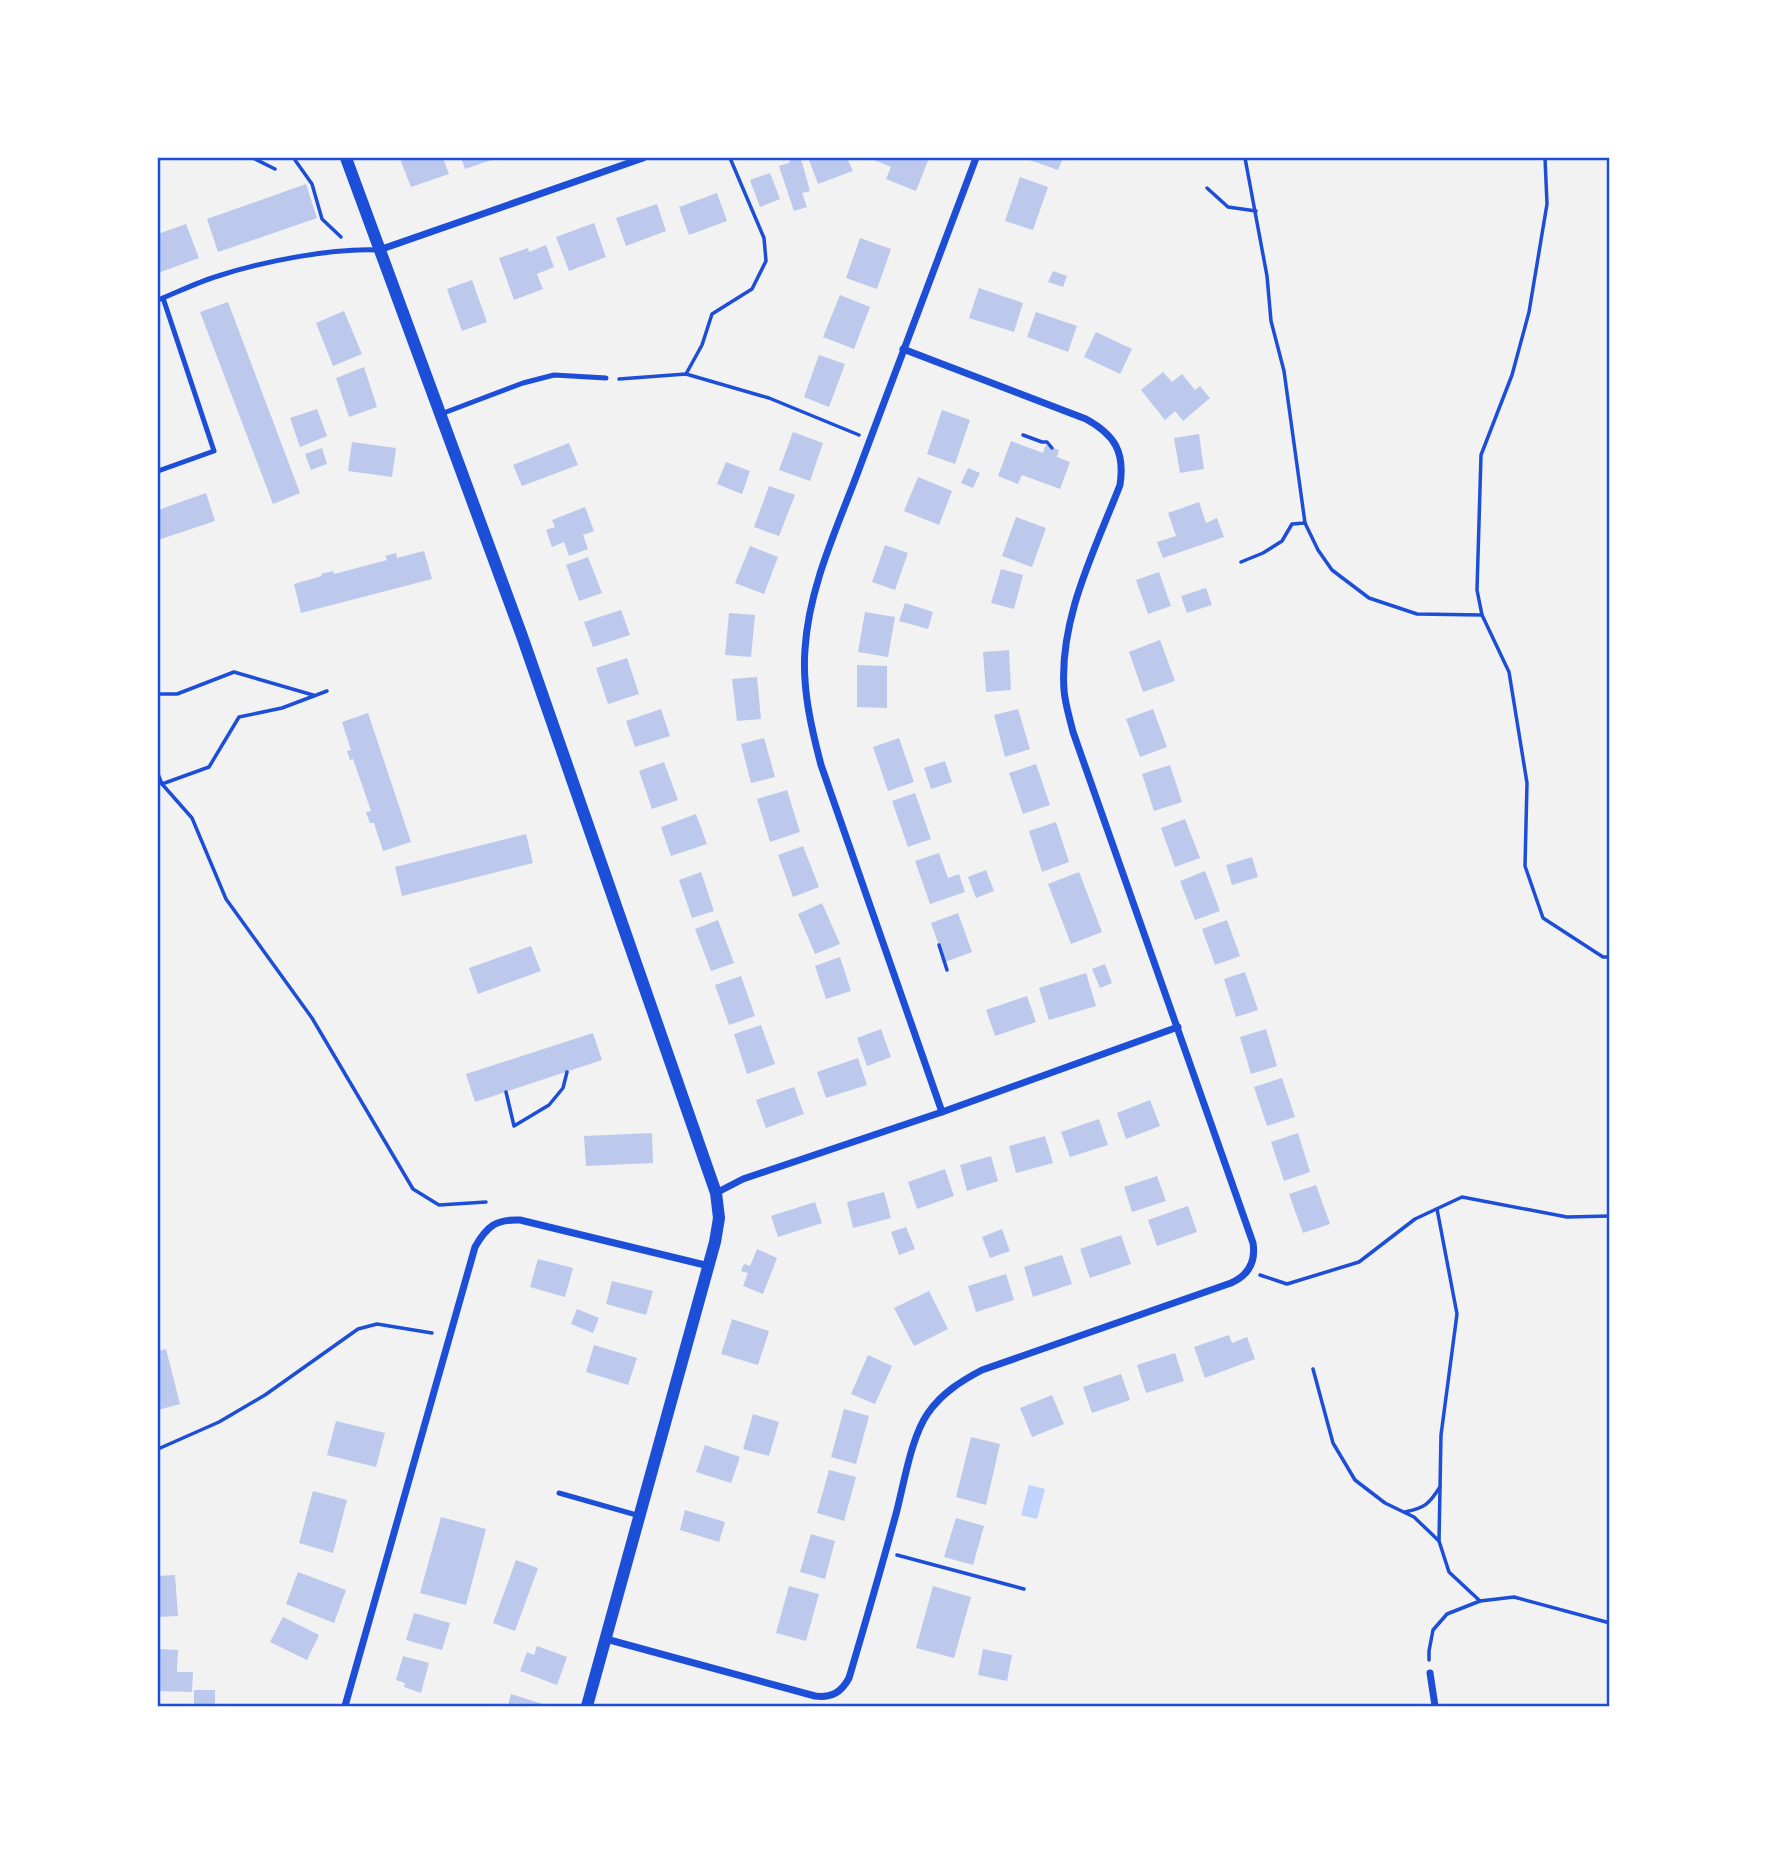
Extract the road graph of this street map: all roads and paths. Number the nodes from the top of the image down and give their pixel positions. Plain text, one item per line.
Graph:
1 (253, 158) edge
2 (346, 158) edge
3 (643, 158) edge
4 (730, 158) edge
5 (976, 158) edge
6 (1245, 158) edge
7 (1545, 158) edge
8 (295, 160) dead end
9 (275, 169) dead end
10 (1207, 188) dead end
11 (1256, 211) junction
12 (353, 249) junction
13 (379, 250) junction
14 (160, 299) edge
15 (902, 349) junction
16 (687, 374) junction
17 (606, 378) joint
18 (441, 414) junction
19 (1023, 435) dead end
20 (870, 439) junction
21 (1052, 448) dead end
22 (158, 471) edge
23 (1304, 523) junction
24 (1241, 562) dead end
25 (1482, 615) junction
26 (327, 691) dead end
27 (158, 695) edge
28 (315, 696) junction
29 (158, 774) edge
30 (162, 784) junction
31 (939, 945) dead end
32 (1609, 957) edge
33 (947, 970) dead end
34 (1178, 1027) junction
35 (567, 1072) dead end
36 (506, 1092) dead end
37 (942, 1112) junction
38 (716, 1193) junction
39 (486, 1202) dead end
40 (1437, 1209) junction
41 (1609, 1216) edge
42 (709, 1266) junction
43 (1248, 1272) junction
44 (432, 1332) dead end
45 (1313, 1369) dead end
46 (158, 1449) edge
47 (1440, 1487) junction
48 (559, 1493) dead end
49 (1403, 1512) junction
50 (640, 1516) junction
51 (1439, 1541) junction
52 (886, 1552) junction
53 (1024, 1589) dead end
54 (1480, 1601) junction
55 (1609, 1623) edge
56 (606, 1639) junction
57 (1430, 1673) joint
58 (345, 1706) edge
59 (587, 1706) edge
60 (1435, 1706) edge

1 - 9 path
2 - 13 street
3 - 13 street
4 - 16 path
5 - 15 street
6 - 11 path
7 - 25 path
8 - 12 path
10 - 11 path
11 - 23 path
12 - 13 lane
12 - 14 lane
13 - 18 street
14 - 22 lane
15 - 20 street
15 - 34 street
16 - 17 path
16 - 20 path
17 - 18 lane
18 - 38 street
19 - 21 path
20 - 37 street
23 - 24 path
23 - 25 path
25 - 32 path
26 - 28 path
27 - 28 path
28 - 30 path
29 - 30 path
30 - 39 path
31 - 33 path
34 - 37 street
34 - 43 street
35 - 36 path
37 - 38 street
38 - 42 street
40 - 41 path
40 - 43 path
40 - 47 path
42 - 50 street
42 - 58 street
43 - 52 street
44 - 46 path
45 - 49 path
47 - 49 path
47 - 51 path
48 - 50 lane
49 - 51 path
50 - 56 street
51 - 54 path
52 - 53 path
52 - 56 street
54 - 55 path
54 - 57 path
56 - 59 street
57 - 60 street

